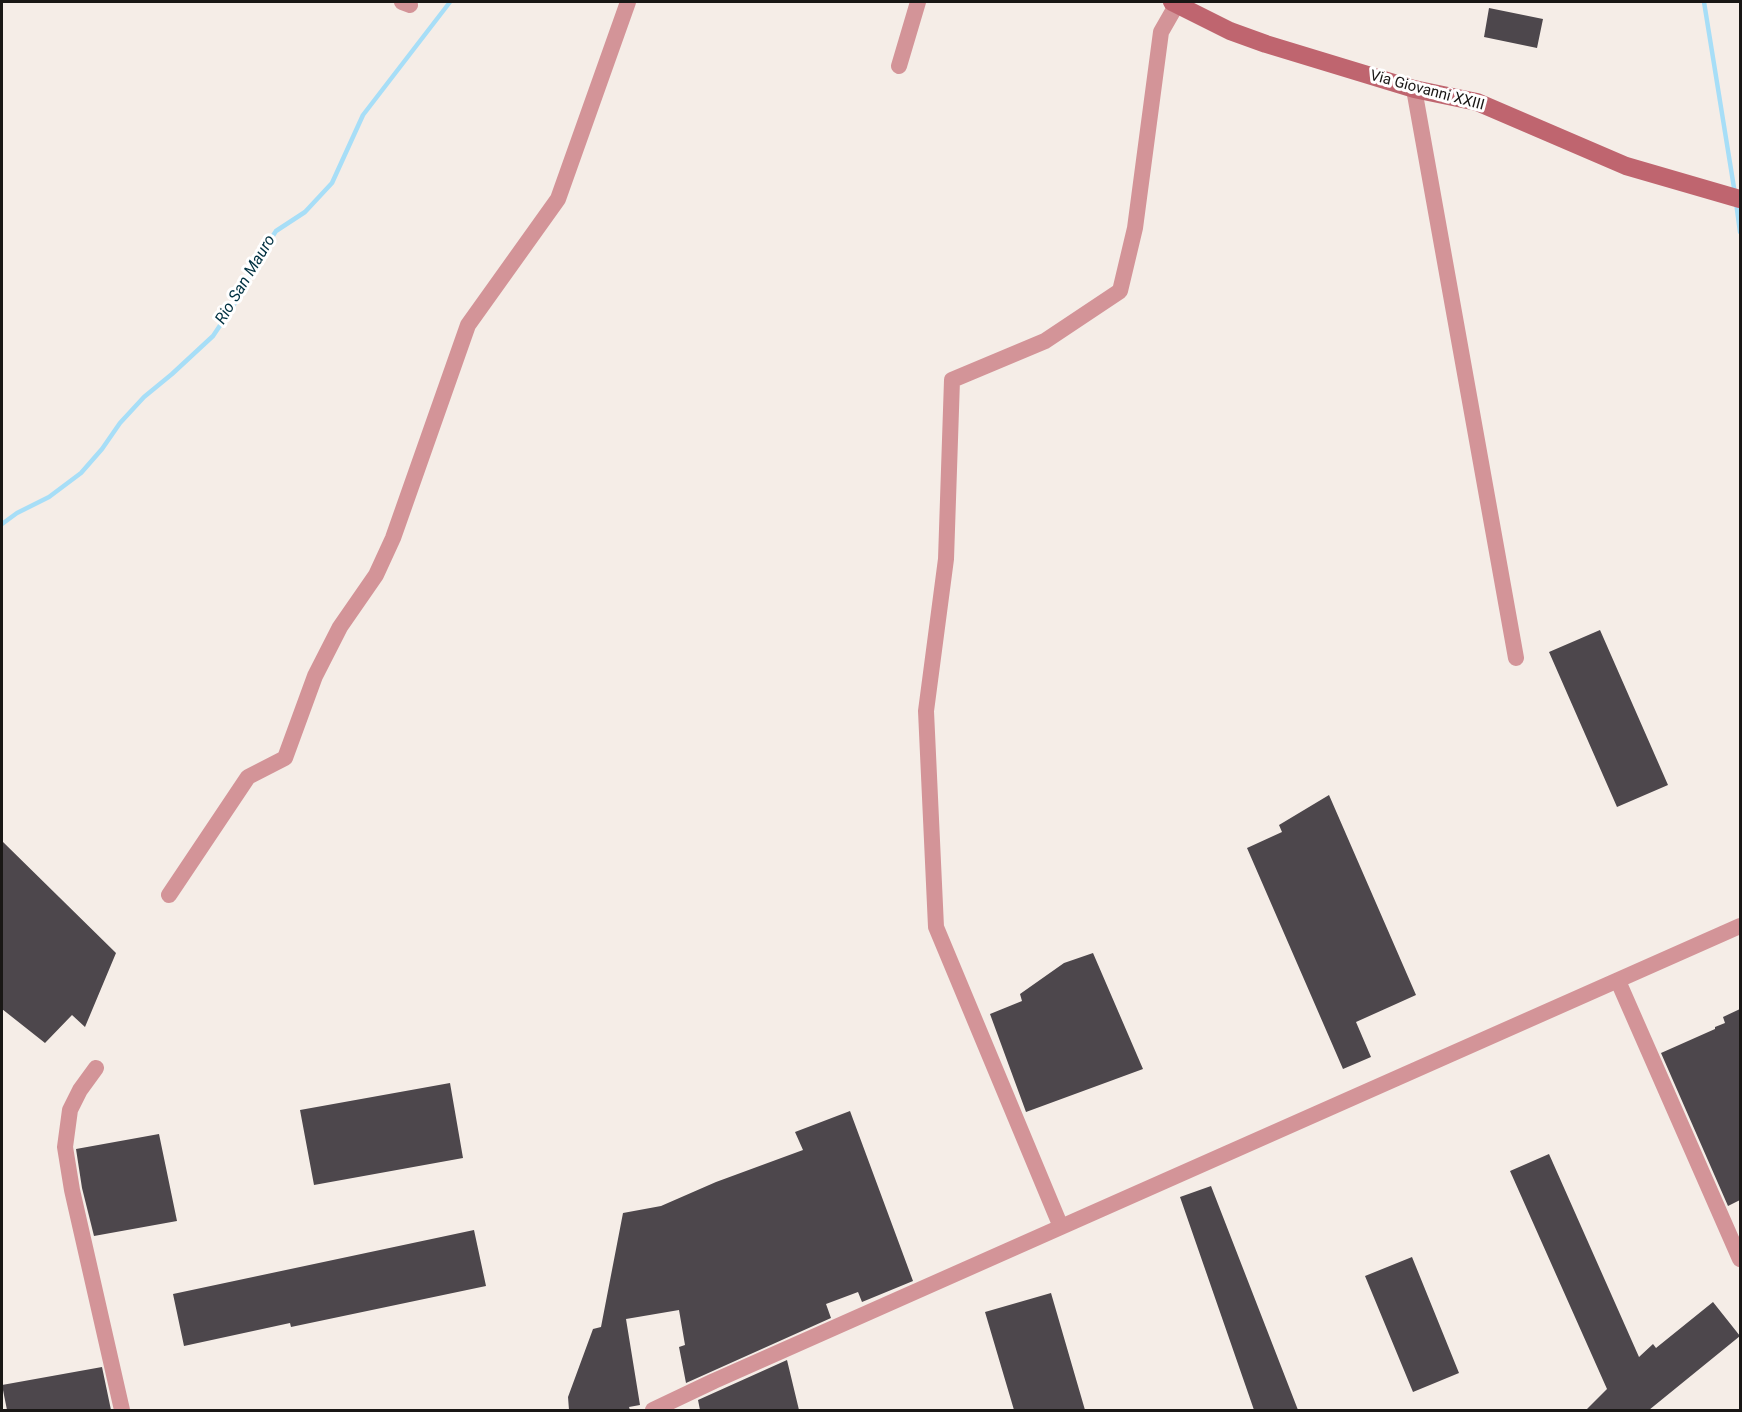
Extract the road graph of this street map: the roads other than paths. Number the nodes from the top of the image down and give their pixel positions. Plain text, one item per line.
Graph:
1 (628, 2) edge
2 (918, 2) edge
3 (1174, 3) edge
4 (899, 66) dead end
5 (1414, 89) junction
6 (1740, 199) edge
7 (1516, 658) dead end
8 (169, 895) dead end
9 (1740, 926) edge
10 (1618, 981) junction
11 (96, 1068) dead end
12 (1062, 1227) junction
13 (1740, 1259) edge
14 (122, 1410) edge
15 (653, 1410) edge

1 - 8 street
2 - 4 street
3 - 5 main road, Via Giovanni XXIII
3 - 12 street
5 - 6 main road, Via Giovanni XXIII
5 - 7 street
9 - 10 street
10 - 12 street
10 - 13 street
11 - 14 street
12 - 15 street

